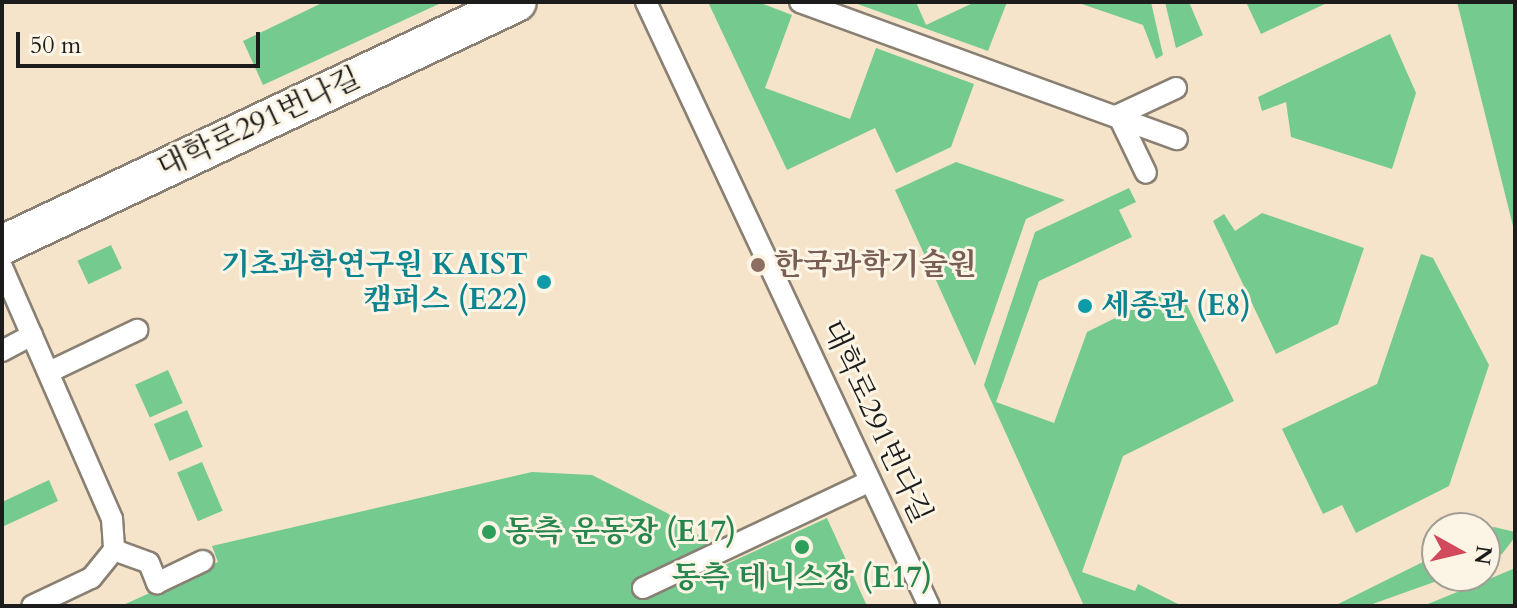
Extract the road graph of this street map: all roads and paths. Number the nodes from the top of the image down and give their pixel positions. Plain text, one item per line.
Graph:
1 (517, 2) edge
2 (646, 2) edge
3 (800, 2) edge
4 (1176, 88) dead end
5 (1118, 115) junction
6 (1177, 139) dead end
7 (1146, 173) dead end
8 (2, 245) edge
9 (2, 267) edge
10 (137, 330) dead end
11 (32, 335) junction
12 (2, 351) edge
13 (49, 372) junction
14 (870, 481) junction
15 (114, 550) junction
16 (203, 561) dead end
17 (643, 588) dead end
18 (32, 606) edge
19 (929, 606) edge

1 - 8 street, 대학로291번나길
2 - 14 lane, 대학로291번다길
3 - 5 lane
4 - 5 lane
5 - 6 lane
5 - 7 lane
9 - 11 lane
10 - 13 lane
11 - 12 lane
11 - 13 lane
13 - 15 lane
14 - 17 lane
14 - 19 lane, 대학로291번다길
15 - 16 lane
15 - 18 lane

